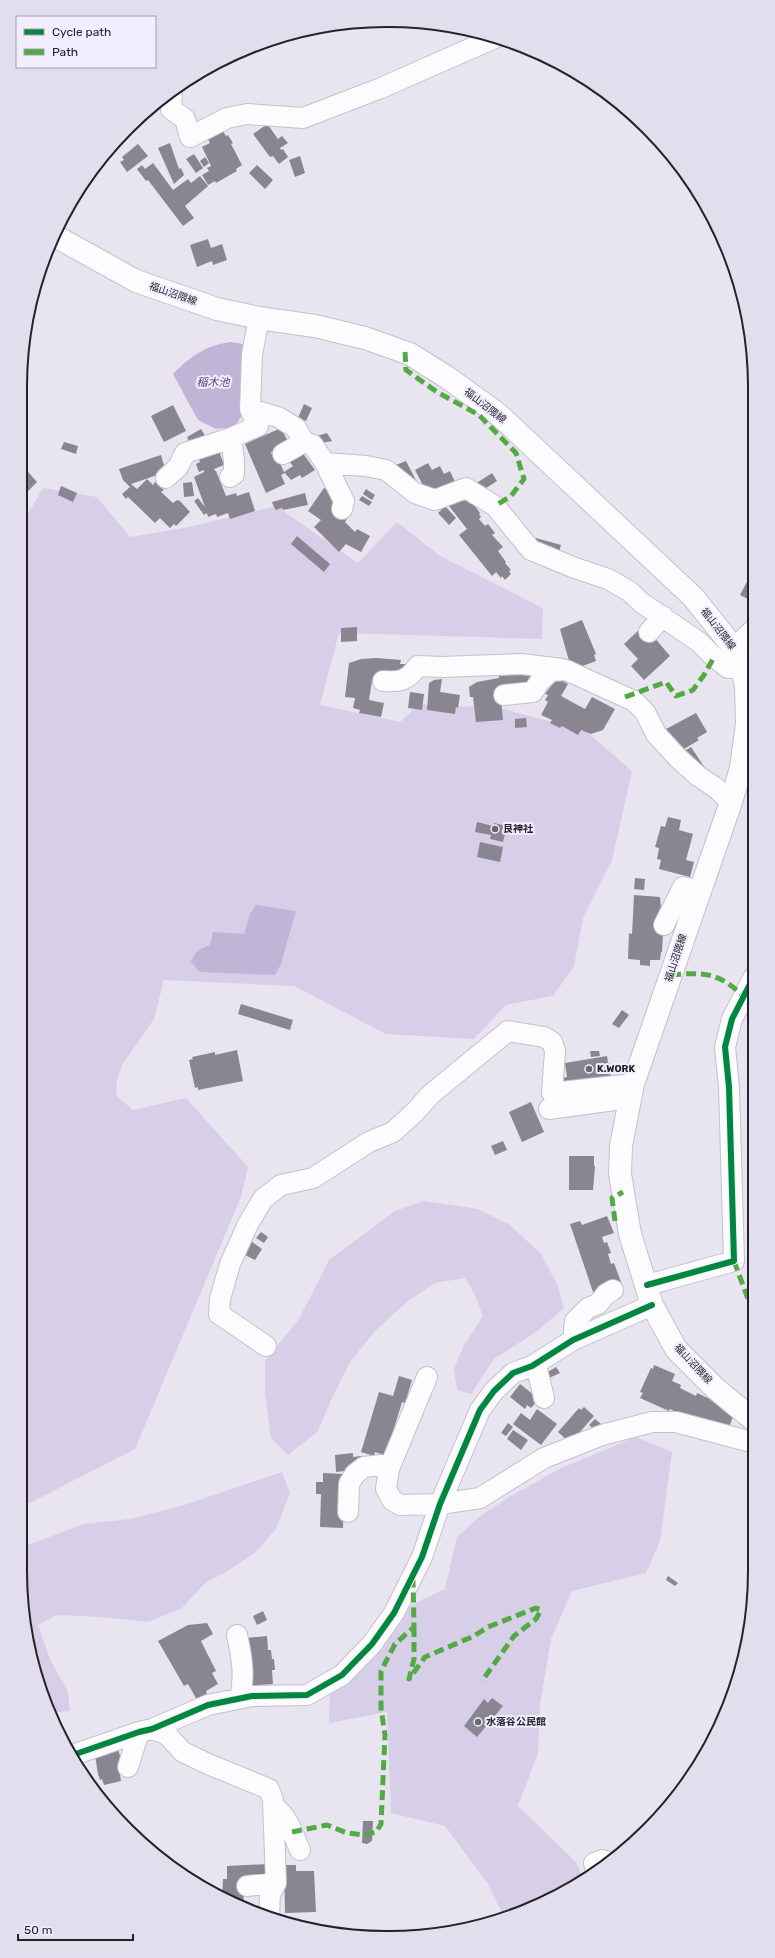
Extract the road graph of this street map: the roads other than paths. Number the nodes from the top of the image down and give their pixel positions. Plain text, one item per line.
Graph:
1 (488, 41) edge
2 (172, 99) edge
3 (59, 239) edge
4 (259, 318) junction
5 (250, 409) junction
6 (231, 438) junction
7 (304, 442) junction
8 (283, 454) dead end
9 (325, 463) junction
10 (230, 477) dead end
11 (166, 478) dead end
12 (342, 509) dead end
13 (663, 616) junction
14 (649, 632) dead end
15 (748, 639) edge
16 (738, 658) junction
17 (566, 670) junction
18 (383, 681) dead end
19 (504, 694) dead end
20 (748, 706) edge
21 (748, 756) edge
22 (747, 772) edge
23 (731, 802) junction
24 (699, 890) junction
25 (664, 925) dead end
26 (748, 989) edge
27 (631, 1091) junction
28 (549, 1109) dead end
29 (613, 1290) dead end
30 (650, 1295) junction
31 (573, 1340) junction
32 (266, 1346) dead end
33 (532, 1366) junction
34 (427, 1377) dead end
35 (544, 1398) dead end
36 (748, 1415) edge
37 (748, 1441) edge
38 (389, 1469) junction
39 (440, 1504) junction
40 (348, 1512) dead end
41 (237, 1635) dead end
42 (240, 1698) junction
43 (145, 1731) junction
44 (77, 1754) edge
45 (128, 1767) dead end
46 (273, 1806) junction
47 (300, 1850) dead end
48 (602, 1860) edge
49 (595, 1865) edge
50 (276, 1883) junction
51 (246, 1886) dead end
52 (269, 1911) edge

1 - 2 street
3 - 4 main road, 福山沼隈線
4 - 5 street
4 - 16 main road, 福山沼隈線
5 - 6 street
5 - 7 street
6 - 10 street
6 - 11 street
7 - 8 street
7 - 9 street
9 - 12 street
9 - 13 street
13 - 14 street
13 - 16 street
15 - 16 street
16 - 20 main road, 福山沼隈線
17 - 18 street
17 - 19 street
17 - 23 street
21 - 22 main road, 福山沼隈線
22 - 23 main road, 福山沼隈線
23 - 24 main road, 福山沼隈線
24 - 25 street
24 - 27 main road, 福山沼隈線
26 - 30 street
27 - 28 street
27 - 30 main road, 福山沼隈線
27 - 32 street
29 - 31 street
30 - 31 street
30 - 36 main road, 福山沼隈線
31 - 33 street
33 - 35 street
33 - 39 street
34 - 38 street
37 - 39 street
38 - 39 street
38 - 40 street
39 - 42 street
41 - 42 street
42 - 43 street
43 - 44 street
43 - 45 street
43 - 46 street
46 - 47 street
46 - 50 street
48 - 49 street
50 - 51 street
50 - 52 street

